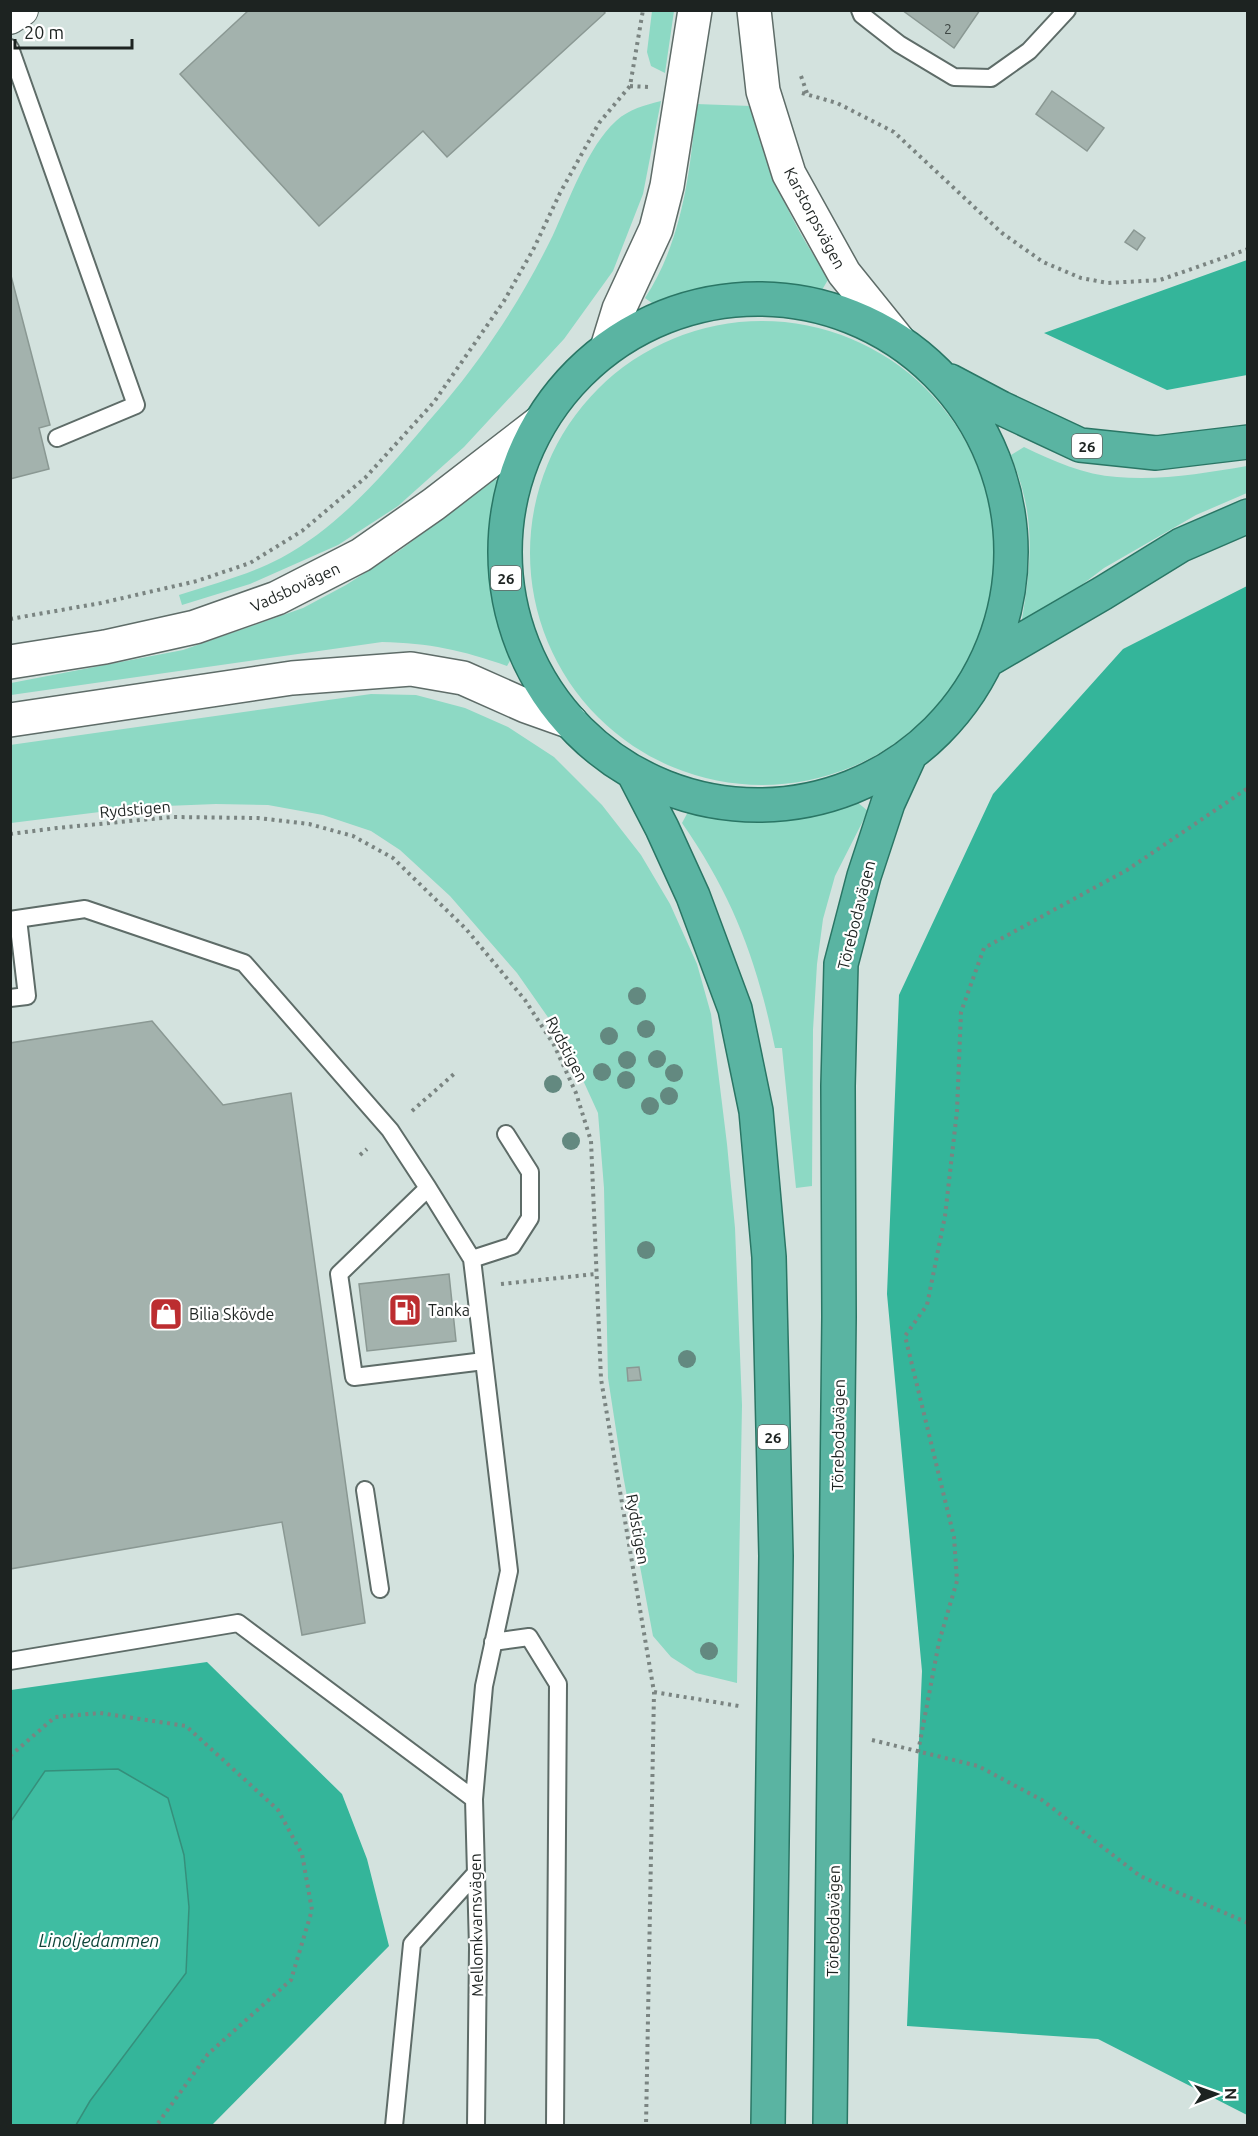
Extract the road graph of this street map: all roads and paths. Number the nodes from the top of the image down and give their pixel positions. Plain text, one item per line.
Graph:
1 (22, 10) edge
2 (643, 10) edge
3 (694, 10) edge
4 (754, 10) edge
5 (860, 10) edge
6 (1067, 10) edge
7 (10, 18) edge
8 (10, 48) edge
9 (630, 86) junction
10 (684, 89) junction
11 (763, 91) junction
12 (1248, 249) edge
13 (898, 340) junction
14 (607, 348) junction
15 (942, 376) junction
16 (539, 423) junction
17 (57, 438) dead end
18 (1248, 442) edge
19 (1248, 516) edge
20 (10, 619) edge
21 (988, 660) junction
22 (10, 662) edge
23 (10, 720) edge
24 (571, 722) junction
25 (910, 755) junction
26 (633, 772) junction
27 (1248, 788) edge
28 (10, 834) edge
29 (14, 919) edge
30 (10, 998) edge
31 (454, 1074) dead end
32 (409, 1112) dead end
33 (506, 1134) dead end
34 (428, 1188) junction
35 (472, 1259) junction
36 (596, 1274) junction
37 (475, 1287) junction
38 (484, 1361) junction
39 (365, 1490) dead end
40 (380, 1589) dead end
41 (493, 1642) junction
42 (10, 1662) edge
43 (654, 1692) junction
44 (742, 1707) dead end
45 (872, 1740) dead end
46 (918, 1752) junction
47 (10, 1756) edge
48 (474, 1799) junction
49 (476, 1873) junction
50 (1248, 1923) edge
51 (156, 2126) edge
52 (394, 2126) edge
53 (476, 2126) edge
54 (555, 2126) edge
55 (646, 2126) edge
56 (768, 2126) edge
57 (831, 2126) edge

1 - 7 street
2 - 9 path
3 - 10 main road
4 - 11 main road, Karstorpsvägen
5 - 6 lane
8 - 17 lane
9 - 10 path
9 - 20 path
10 - 14 main road
11 - 12 path
11 - 13 main road, Karstorpsvägen
13 - 14 highway, 26
13 - 15 highway, 26
14 - 16 highway, 26
15 - 18 highway, 26
15 - 21 highway, 26
16 - 22 main road, Vadsbovägen
16 - 24 highway, 26
19 - 21 highway, 26
21 - 25 highway, 26
23 - 24 main road
24 - 26 highway, 26
25 - 26 highway, 26
25 - 57 highway, Törebodavägen / 26
26 - 56 highway, 26
27 - 46 path
28 - 36 path, Rydstigen
29 - 30 lane
29 - 34 lane
31 - 32 path
33 - 35 lane
34 - 35 lane
34 - 38 lane
35 - 37 lane, Mellomkvarnsvägen
36 - 37 path
36 - 43 path, Rydstigen
37 - 38 lane, Mellomkvarnsvägen
38 - 41 lane, Mellomkvarnsvägen
39 - 40 lane
41 - 48 lane, Mellomkvarnsvägen
41 - 54 lane
42 - 48 lane
43 - 44 path
43 - 55 path, Rydstigen
45 - 46 path
46 - 50 path
47 - 51 path
48 - 49 lane, Mellomkvarnsvägen
49 - 52 lane
49 - 53 lane, Mellomkvarnsvägen

